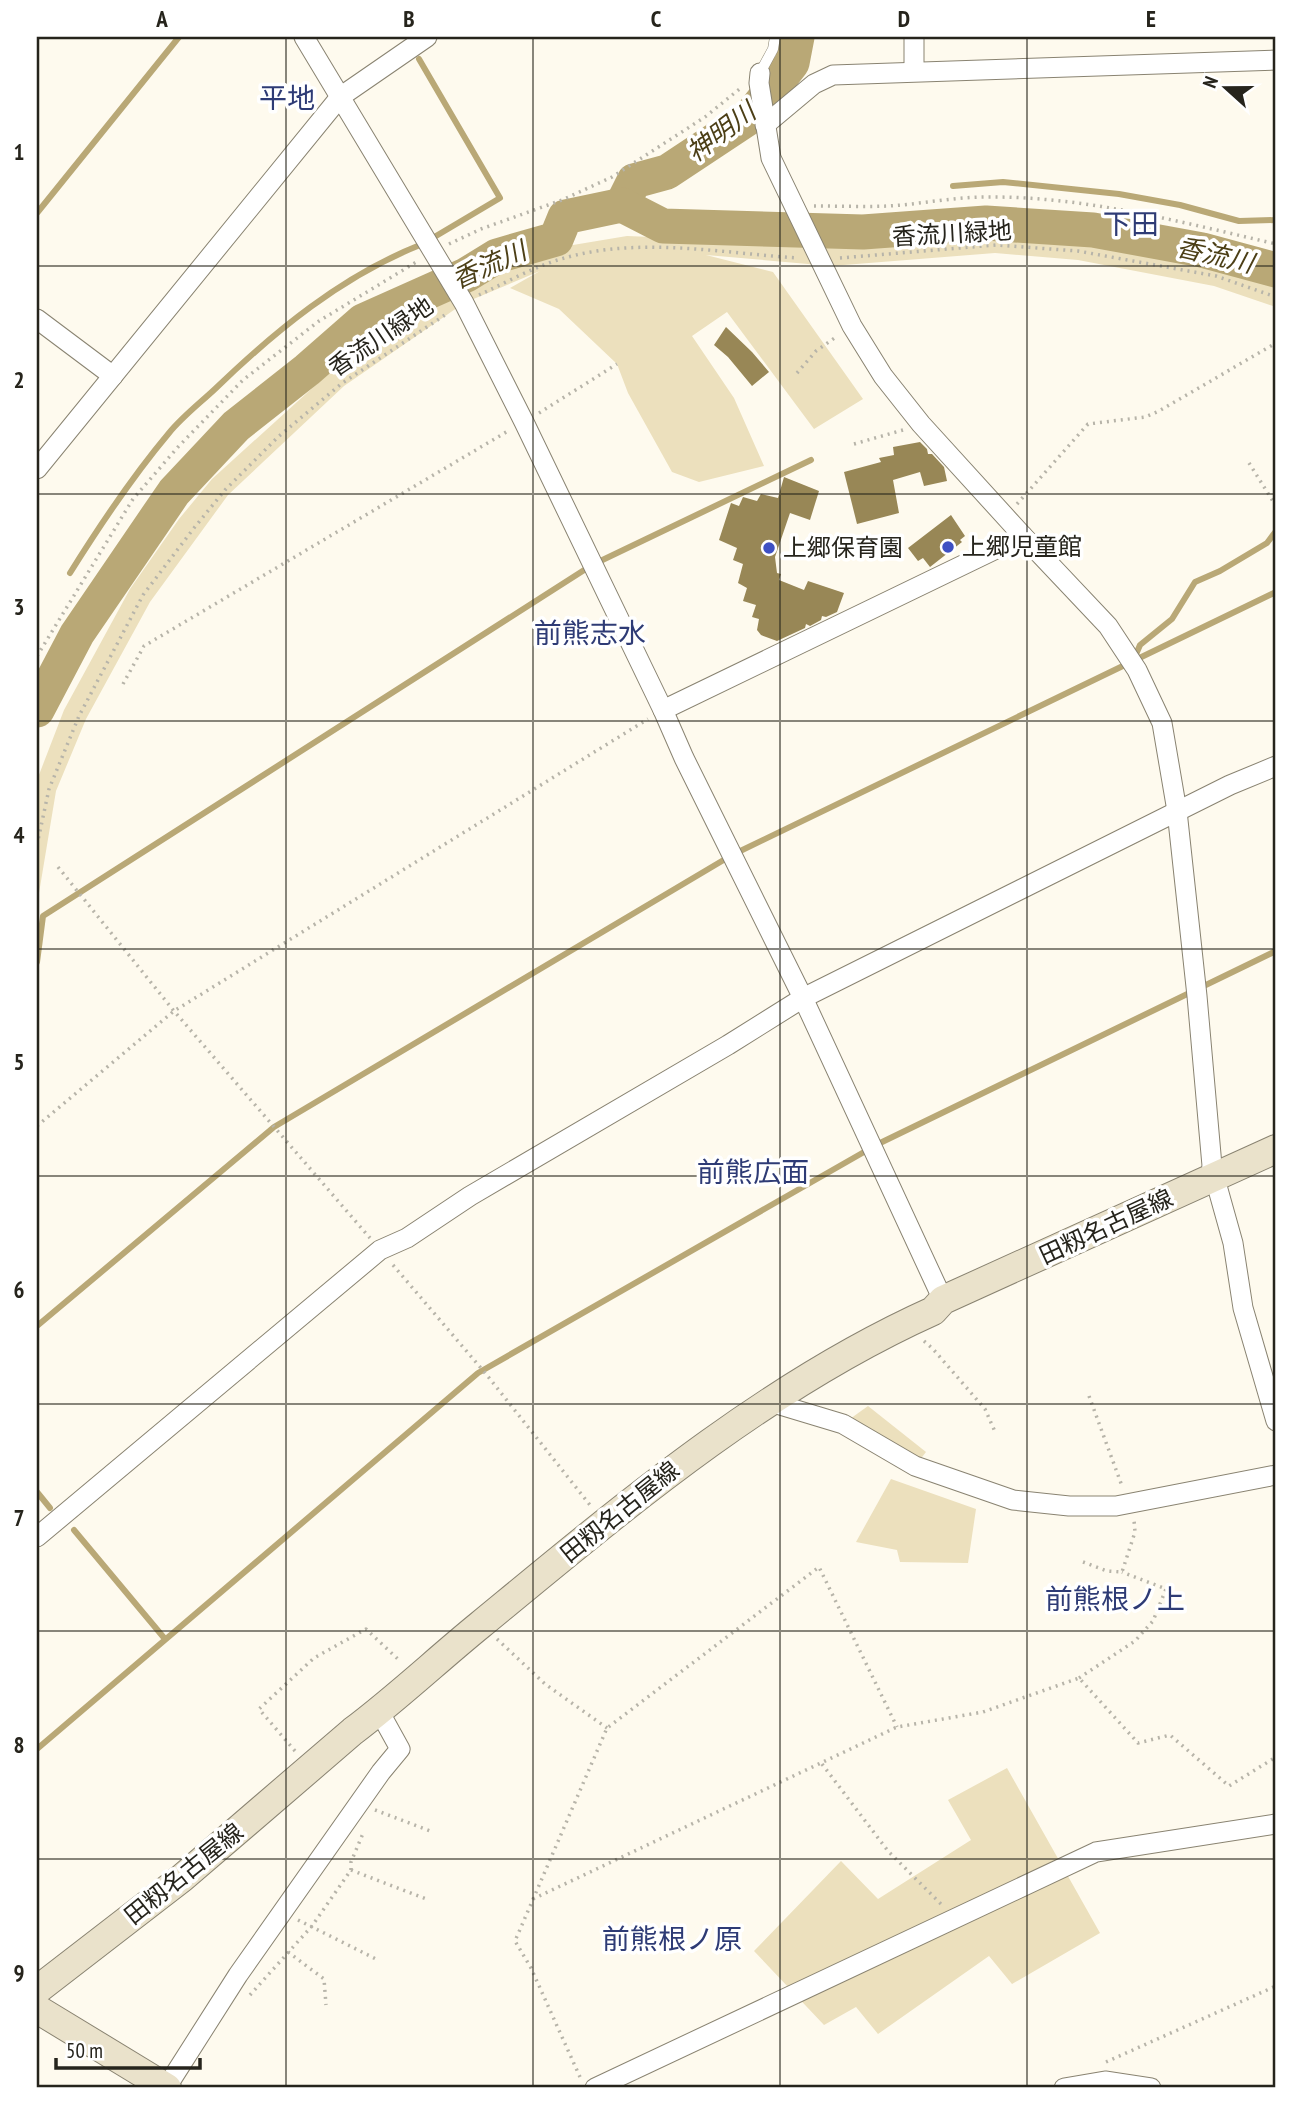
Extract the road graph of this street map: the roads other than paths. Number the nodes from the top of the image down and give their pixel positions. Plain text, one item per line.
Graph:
1 (304, 37) edge
2 (427, 37) edge
3 (775, 37) edge
4 (914, 37) edge
5 (1276, 61) edge
6 (914, 71) junction
7 (759, 78) joint
8 (340, 97) junction
9 (765, 119) junction
10 (37, 319) edge
11 (113, 376) junction
12 (37, 469) edge
13 (1023, 536) junction
14 (663, 710) junction
15 (1276, 766) edge
16 (1177, 811) junction
17 (803, 998) junction
18 (1276, 1149) edge
19 (1213, 1177) junction
20 (943, 1300) junction
21 (770, 1402) junction
22 (1276, 1421) edge
23 (1276, 1475) edge
24 (37, 1537) edge
25 (379, 1711) junction
26 (1276, 1824) edge
27 (37, 1990) edge
28 (37, 2009) edge
29 (167, 2088) edge
30 (595, 2088) edge
31 (1064, 2088) edge
32 (1152, 2088) edge

1 - 8 street
2 - 8 street
3 - 7 lane
4 - 6 street
5 - 6 street
6 - 9 street
7 - 9 street
8 - 11 street
8 - 14 street
9 - 13 street
10 - 11 street
11 - 12 street
13 - 14 street
13 - 16 street
14 - 17 street
15 - 16 street
16 - 17 street
16 - 19 street
17 - 20 street
17 - 24 street
18 - 19 main road, 田籾名古屋線
19 - 20 main road, 田籾名古屋線
19 - 22 street
20 - 21 main road, 田籾名古屋線
21 - 23 street
21 - 25 main road, 田籾名古屋線
25 - 27 main road, 田籾名古屋線
25 - 29 street
26 - 30 street
28 - 29 main road
31 - 32 street

